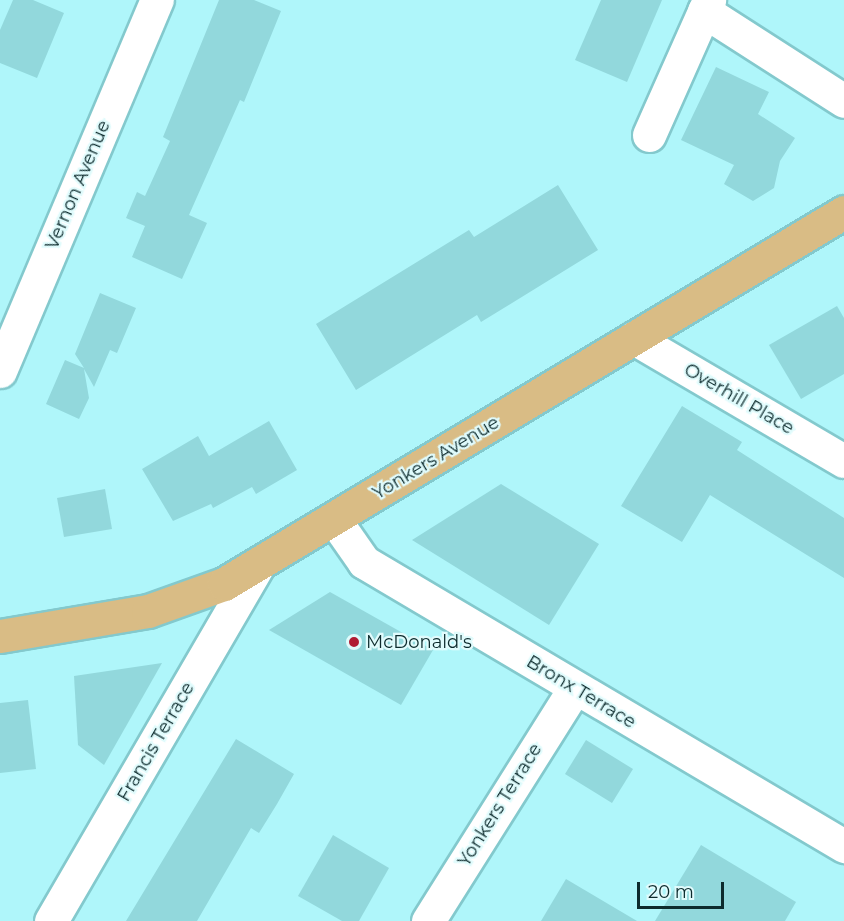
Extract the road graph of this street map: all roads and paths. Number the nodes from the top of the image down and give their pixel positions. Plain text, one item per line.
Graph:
1 (157, 0) edge
2 (707, 6) edge
3 (844, 101) edge
4 (649, 135) dead end
5 (844, 212) edge
6 (634, 338) junction
7 (0, 371) edge
8 (844, 460) edge
9 (334, 519) junction
10 (260, 563) junction
11 (0, 636) edge
12 (574, 690) junction
13 (844, 846) edge
14 (51, 921) edge
15 (428, 921) edge

1 - 7 street, Vernon Avenue
2 - 3 street
2 - 4 street
5 - 6 main road, Yonkers Avenue
6 - 8 street, Overhill Place
6 - 9 main road, Yonkers Avenue
9 - 10 main road, Yonkers Avenue
9 - 12 street, Bronx Terrace
10 - 11 main road, Yonkers Avenue
10 - 14 street, Francis Terrace
12 - 13 street, Bronx Terrace
12 - 15 street, Yonkers Terrace

